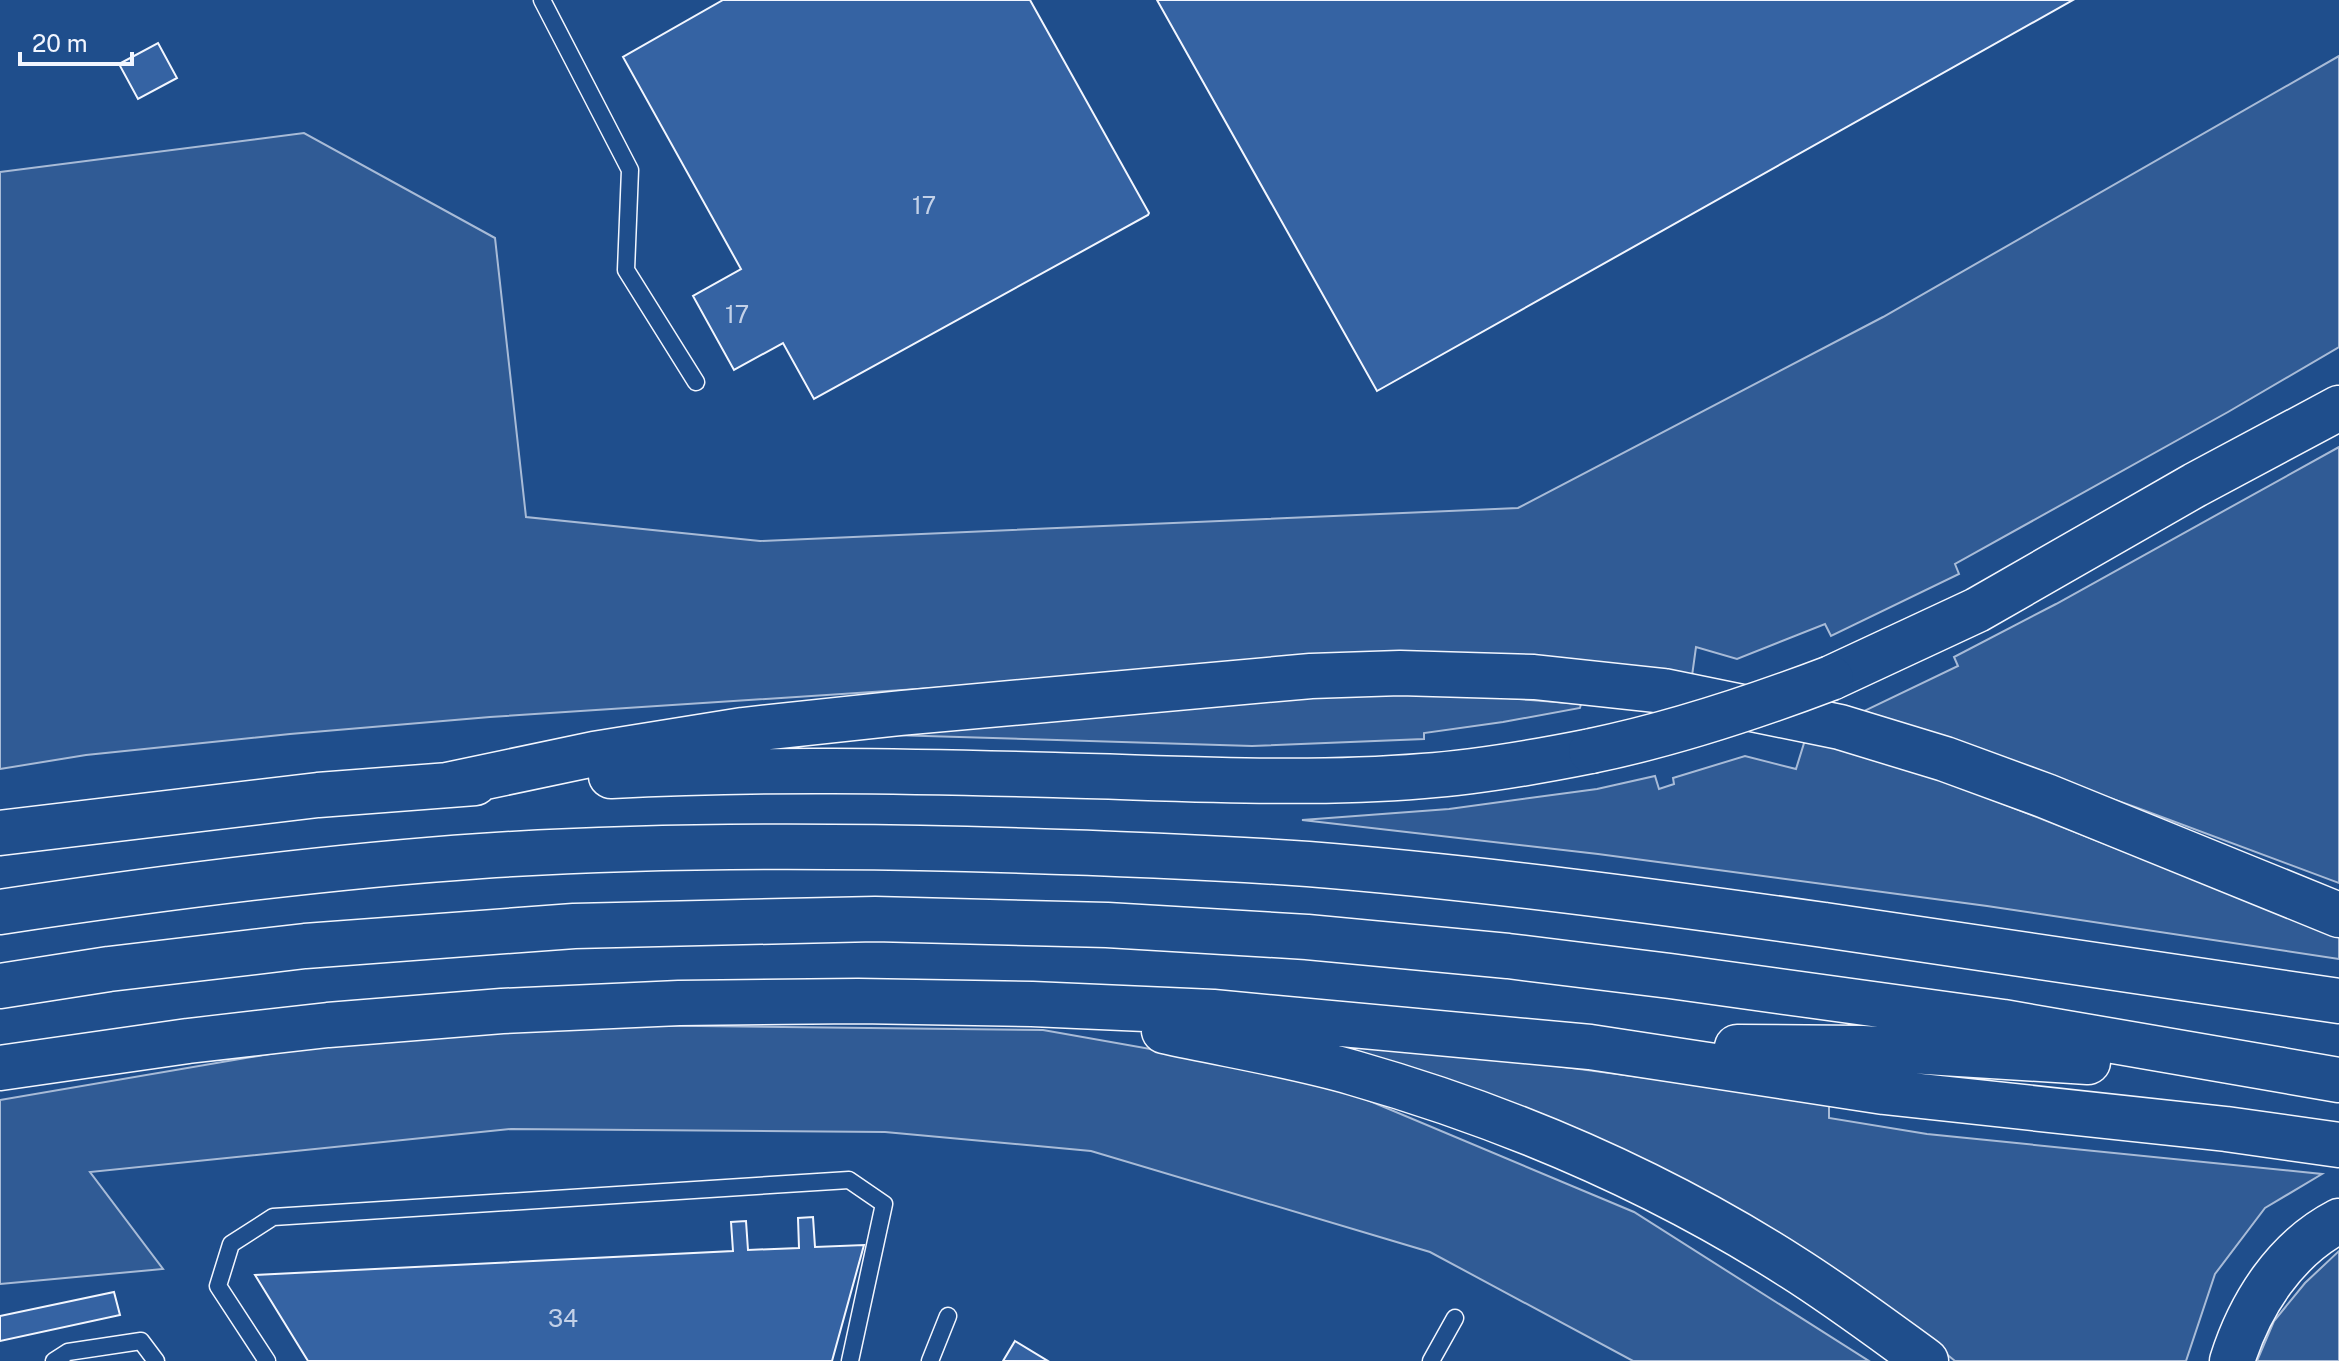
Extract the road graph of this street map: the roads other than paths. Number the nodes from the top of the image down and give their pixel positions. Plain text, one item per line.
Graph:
1 (542, 0) edge
2 (696, 382) dead end
3 (2339, 385) edge
4 (2339, 408) edge
5 (2195, 485) junction
6 (447, 785) junction
7 (0, 833) edge
8 (0, 912) edge
9 (2339, 915) edge
10 (0, 986) edge
11 (2339, 1001) edge
12 (1032, 1004) junction
13 (1590, 1047) junction
14 (0, 1068) edge
15 (2320, 1078) edge
16 (2339, 1145) edge
17 (2339, 1221) edge
18 (948, 1316) dead end
19 (1455, 1318) dead end
20 (1432, 1360) edge
21 (54, 1361) edge
22 (156, 1361) edge
23 (267, 1361) edge
24 (850, 1361) edge
25 (930, 1361) edge
26 (1926, 1361) edge
27 (2232, 1361) edge

1 - 2 lane
3 - 5 highway
4 - 5 highway
5 - 6 highway, bridge
6 - 7 highway
6 - 9 highway
8 - 11 highway
10 - 15 highway
12 - 13 highway
12 - 14 highway
12 - 26 highway
13 - 15 highway
13 - 16 highway
17 - 27 highway
18 - 25 lane
19 - 20 lane
21 - 22 lane
23 - 24 lane

